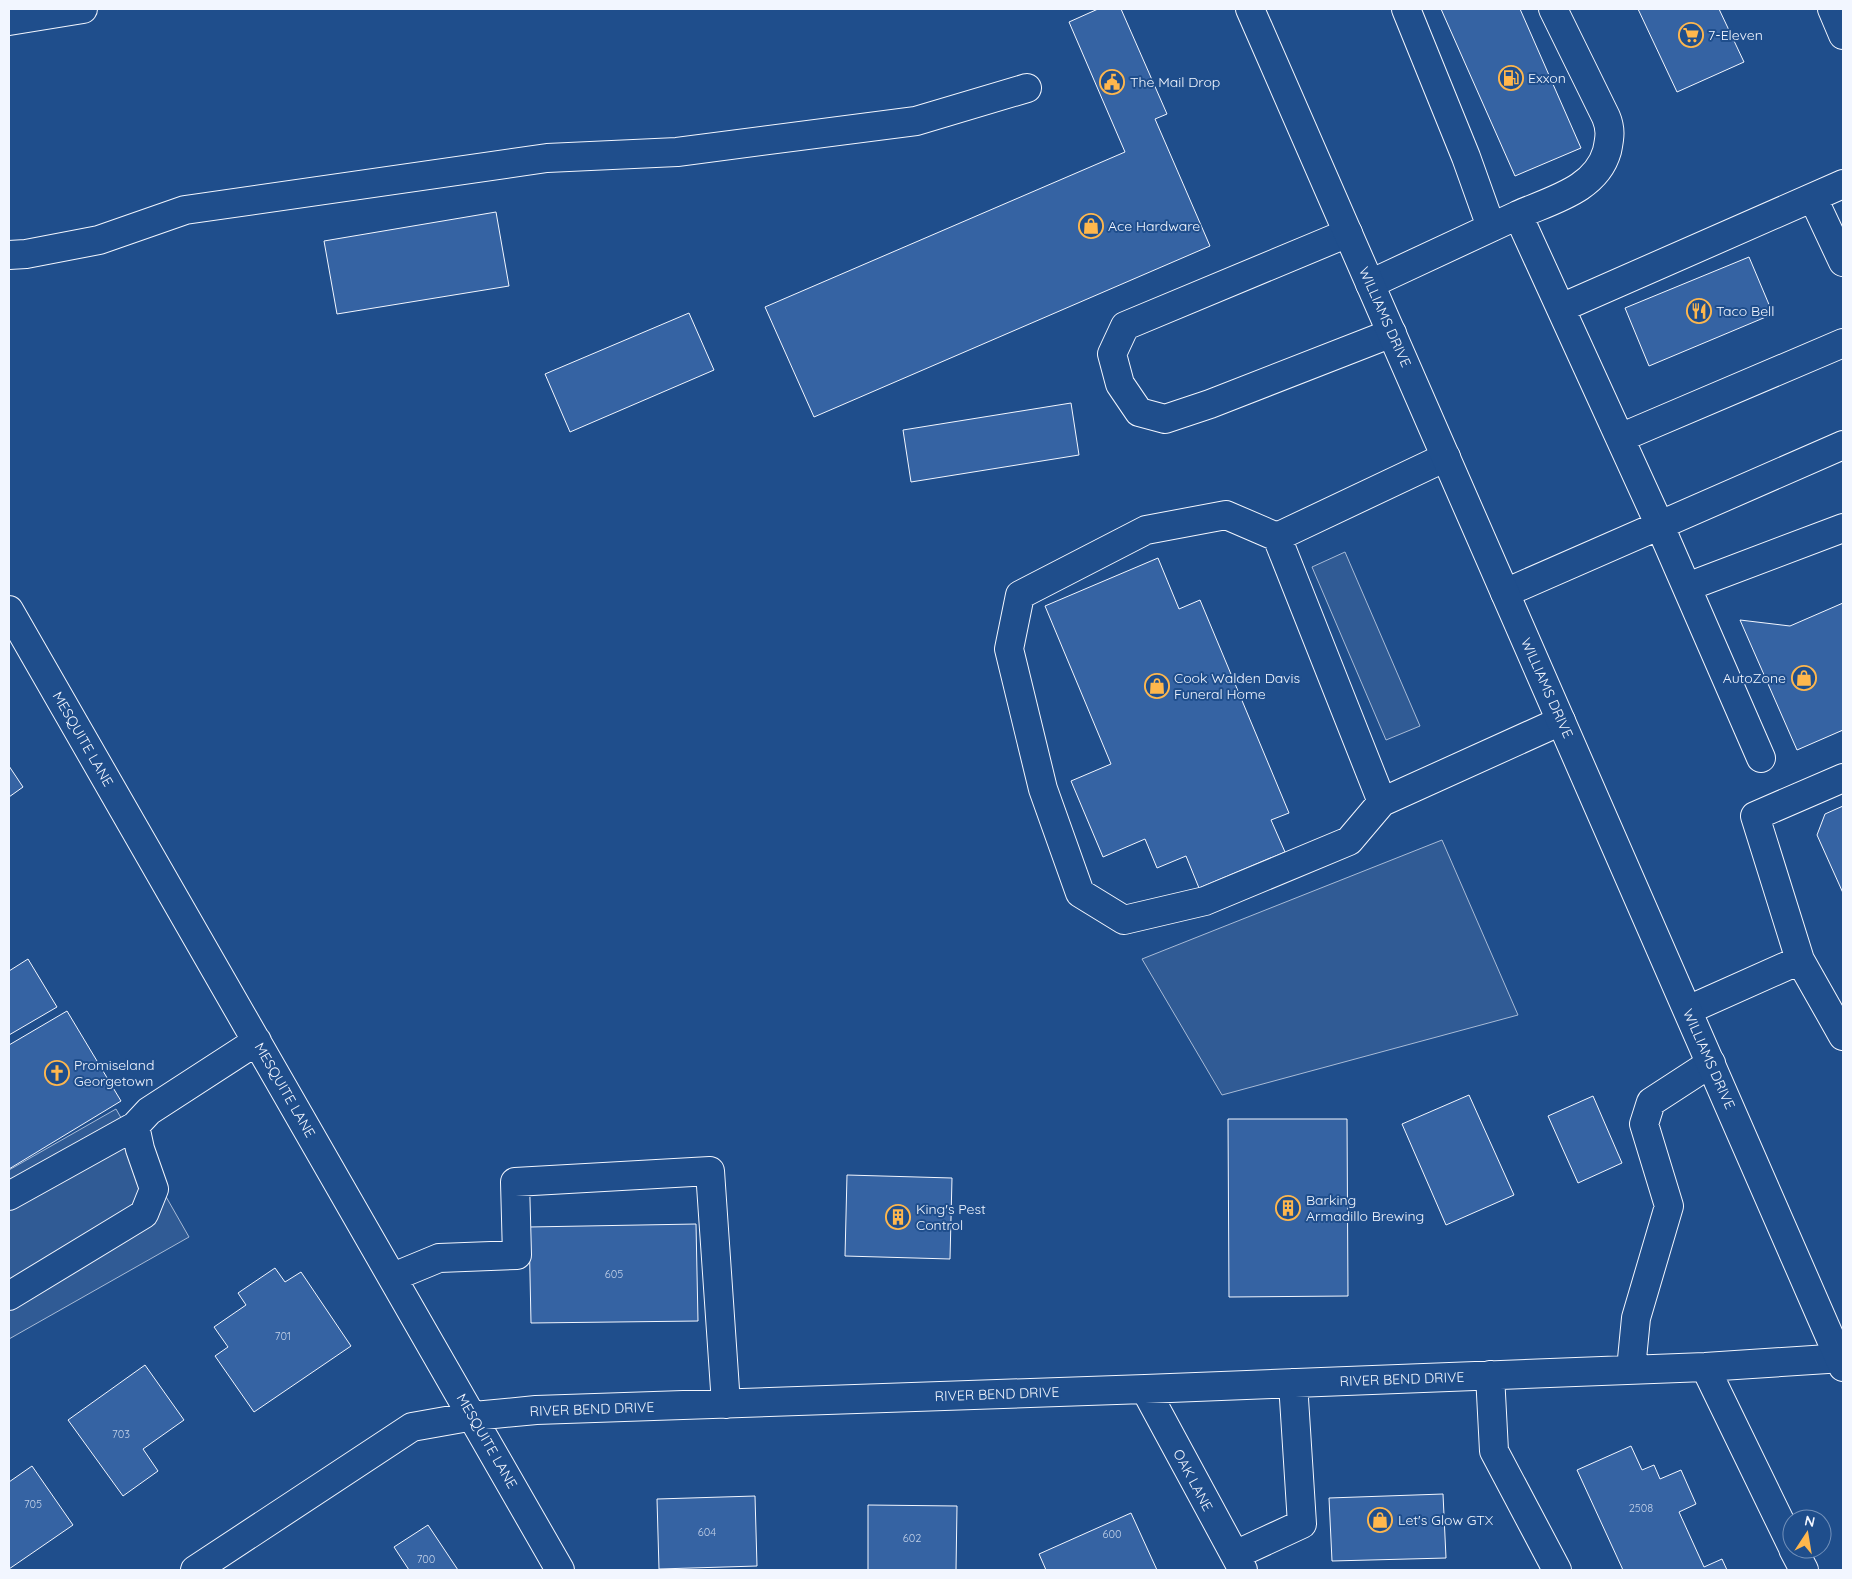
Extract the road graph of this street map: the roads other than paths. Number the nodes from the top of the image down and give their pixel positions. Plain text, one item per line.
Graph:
1 (83, 9) edge
2 (1250, 9) edge
3 (1406, 9) edge
4 (1553, 9) edge
5 (1832, 9) edge
6 (9, 21) edge
7 (1843, 35) edge
8 (1027, 88) dead end
9 (1843, 184) edge
10 (1813, 198) junction
11 (1518, 215) junction
12 (1491, 228) junction
13 (1348, 233) junction
14 (9, 255) edge
15 (1843, 262) edge
16 (1370, 284) junction
17 (1561, 308) junction
18 (1392, 334) junction
19 (1843, 343) edge
20 (1620, 438) junction
21 (1843, 445) edge
22 (1446, 457) junction
23 (1660, 526) junction
24 (1843, 528) edge
25 (1277, 537) junction
26 (1687, 587) junction
27 (1505, 593) junction
28 (9, 610) edge
29 (1561, 720) junction
30 (1761, 758) dead end
31 (1843, 778) edge
32 (1382, 802) junction
33 (1800, 960) junction
34 (1688, 1010) junction
35 (1843, 1036) edge
36 (257, 1041) junction
37 (1711, 1063) junction
38 (135, 1126) junction
39 (9, 1196) edge
40 (394, 1277) junction
41 (9, 1296) edge
42 (1842, 1361) edge
43 (1705, 1367) junction
44 (1632, 1370) junction
45 (1490, 1375) junction
46 (1293, 1383) junction
47 (1146, 1389) junction
48 (726, 1404) junction
49 (474, 1416) junction
50 (1782, 1525) edge
51 (1239, 1563) edge
52 (195, 1570) edge
53 (560, 1570) edge
54 (1557, 1570) edge

1 - 6 street
2 - 13 street, WILLIAMS DRIVE
3 - 12 street
4 - 11 street
5 - 7 street
8 - 14 street
9 - 10 street
10 - 15 street
10 - 17 street
11 - 12 street
11 - 17 street
12 - 16 street
13 - 16 street, WILLIAMS DRIVE
13 - 18 street
16 - 18 street, WILLIAMS DRIVE
17 - 20 street
18 - 22 street, WILLIAMS DRIVE
19 - 20 street
20 - 23 street
21 - 23 street
22 - 25 street
22 - 27 street, WILLIAMS DRIVE
23 - 26 street
23 - 27 street
24 - 26 street
25 - 32 street
25 - 32 street
26 - 30 street
27 - 29 street, WILLIAMS DRIVE
28 - 36 street, MESQUITE LANE
29 - 32 street
29 - 34 street, WILLIAMS DRIVE
31 - 33 street
33 - 34 street
33 - 35 street
34 - 37 street, WILLIAMS DRIVE
36 - 38 street
36 - 40 street, MESQUITE LANE
37 - 42 street, WILLIAMS DRIVE
37 - 44 street
38 - 39 street
38 - 41 street
40 - 48 street
40 - 49 street, MESQUITE LANE
42 - 43 street, RIVER BEND DRIVE
43 - 44 street, RIVER BEND DRIVE
43 - 50 street
44 - 45 street, RIVER BEND DRIVE
45 - 46 street, RIVER BEND DRIVE
45 - 54 street
46 - 47 street, RIVER BEND DRIVE
46 - 51 street
47 - 48 street, RIVER BEND DRIVE
47 - 51 street, OAK LANE
48 - 49 street, RIVER BEND DRIVE
49 - 52 street, RIVER BEND DRIVE
49 - 53 street, MESQUITE LANE

